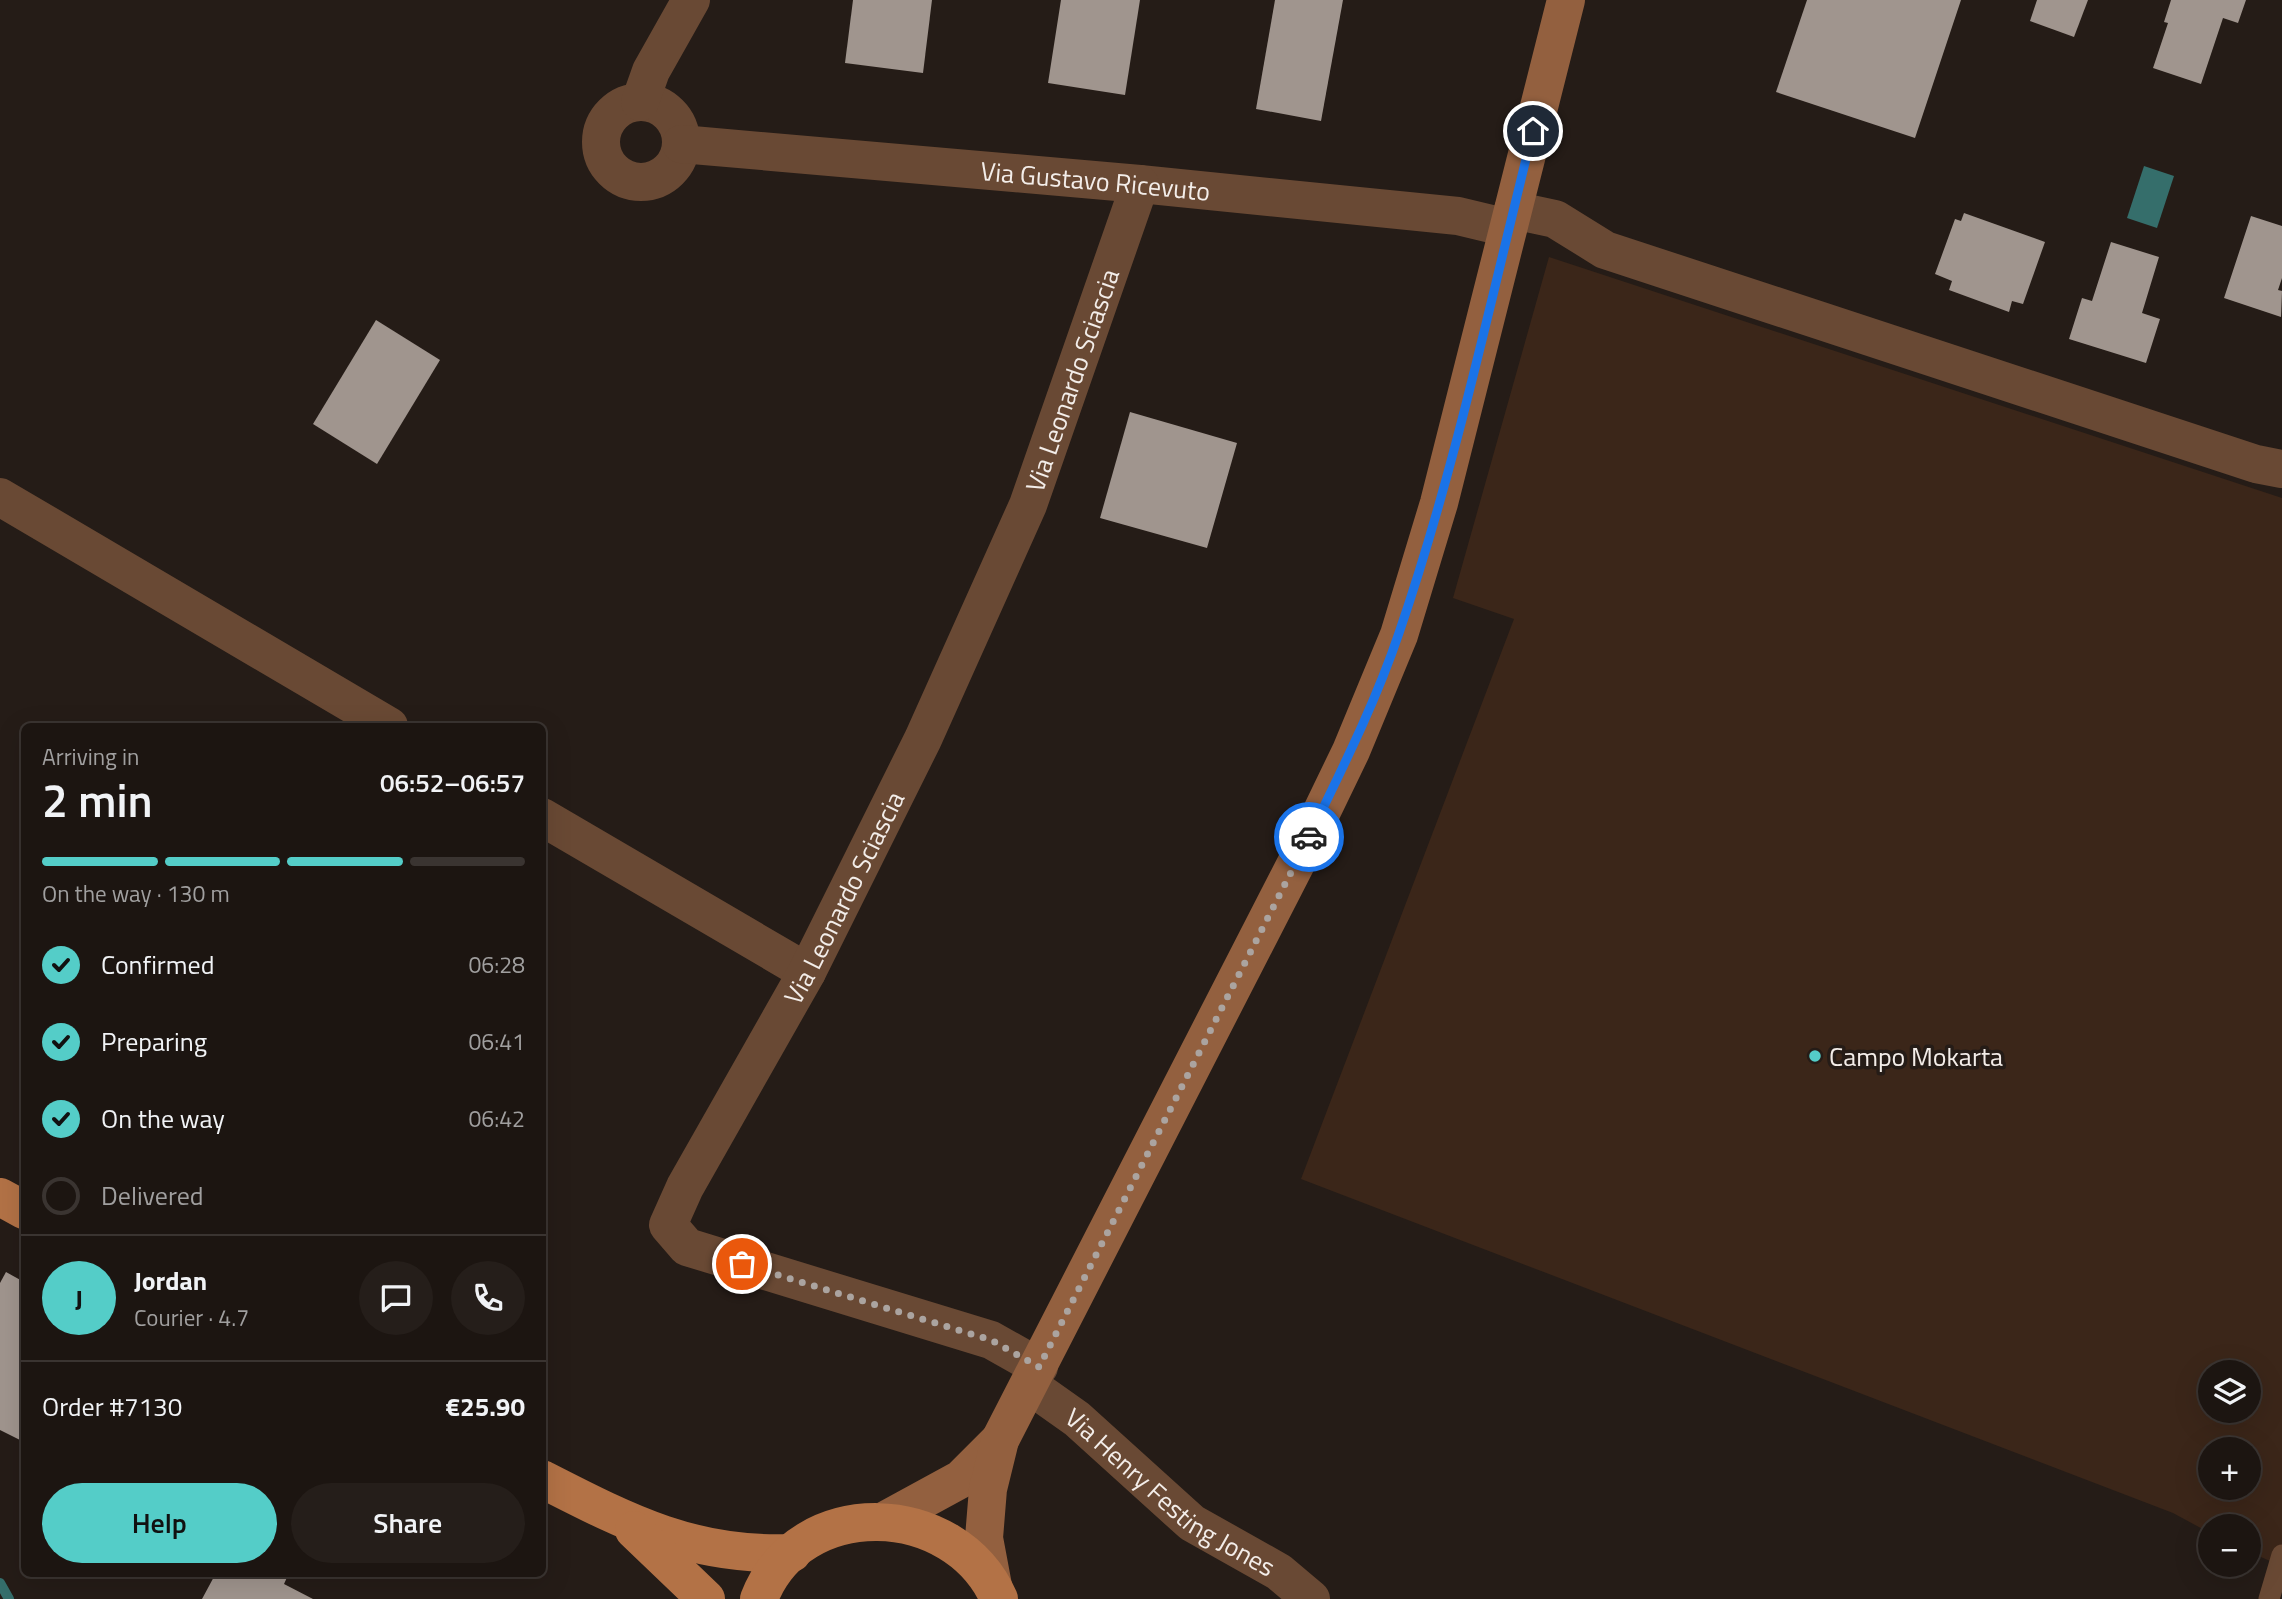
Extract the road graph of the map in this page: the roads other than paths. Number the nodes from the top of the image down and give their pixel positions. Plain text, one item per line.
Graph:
1 (691, 0) edge
2 (1566, 0) edge
3 (640, 102) junction
4 (681, 144) junction
5 (1140, 184) junction
6 (1511, 219) junction
7 (2282, 469) edge
8 (0, 498) edge
9 (384, 723) edge
10 (546, 819) edge
11 (807, 972) junction
12 (0, 1197) edge
13 (21, 1208) edge
14 (1034, 1376) junction
15 (1000, 1440) junction
16 (546, 1481) edge
17 (884, 1521) junction
18 (624, 1522) junction
19 (792, 1553) junction
20 (2282, 1555) edge
21 (996, 1592) edge
22 (706, 1599) edge
23 (759, 1599) edge
24 (1311, 1599) edge
25 (2269, 1599) edge

1 - 3 street
2 - 6 main road
3 - 4 street
3 - 4 street
4 - 5 street, Via Gustavo Ricevuto
5 - 6 street, Via Gustavo Ricevuto
5 - 11 street, Via Leonardo Sciascia
6 - 7 street, Via Gustavo Ricevuto
6 - 14 main road
8 - 9 street
10 - 11 street
11 - 14 street, Via Leonardo Sciascia
12 - 13 main road
14 - 15 main road
14 - 24 street, Via Henry Festing Jones
15 - 17 main road
15 - 21 main road
16 - 18 main road
17 - 19 main road
17 - 21 main road
18 - 19 main road
18 - 22 main road
19 - 23 main road
20 - 25 lane

